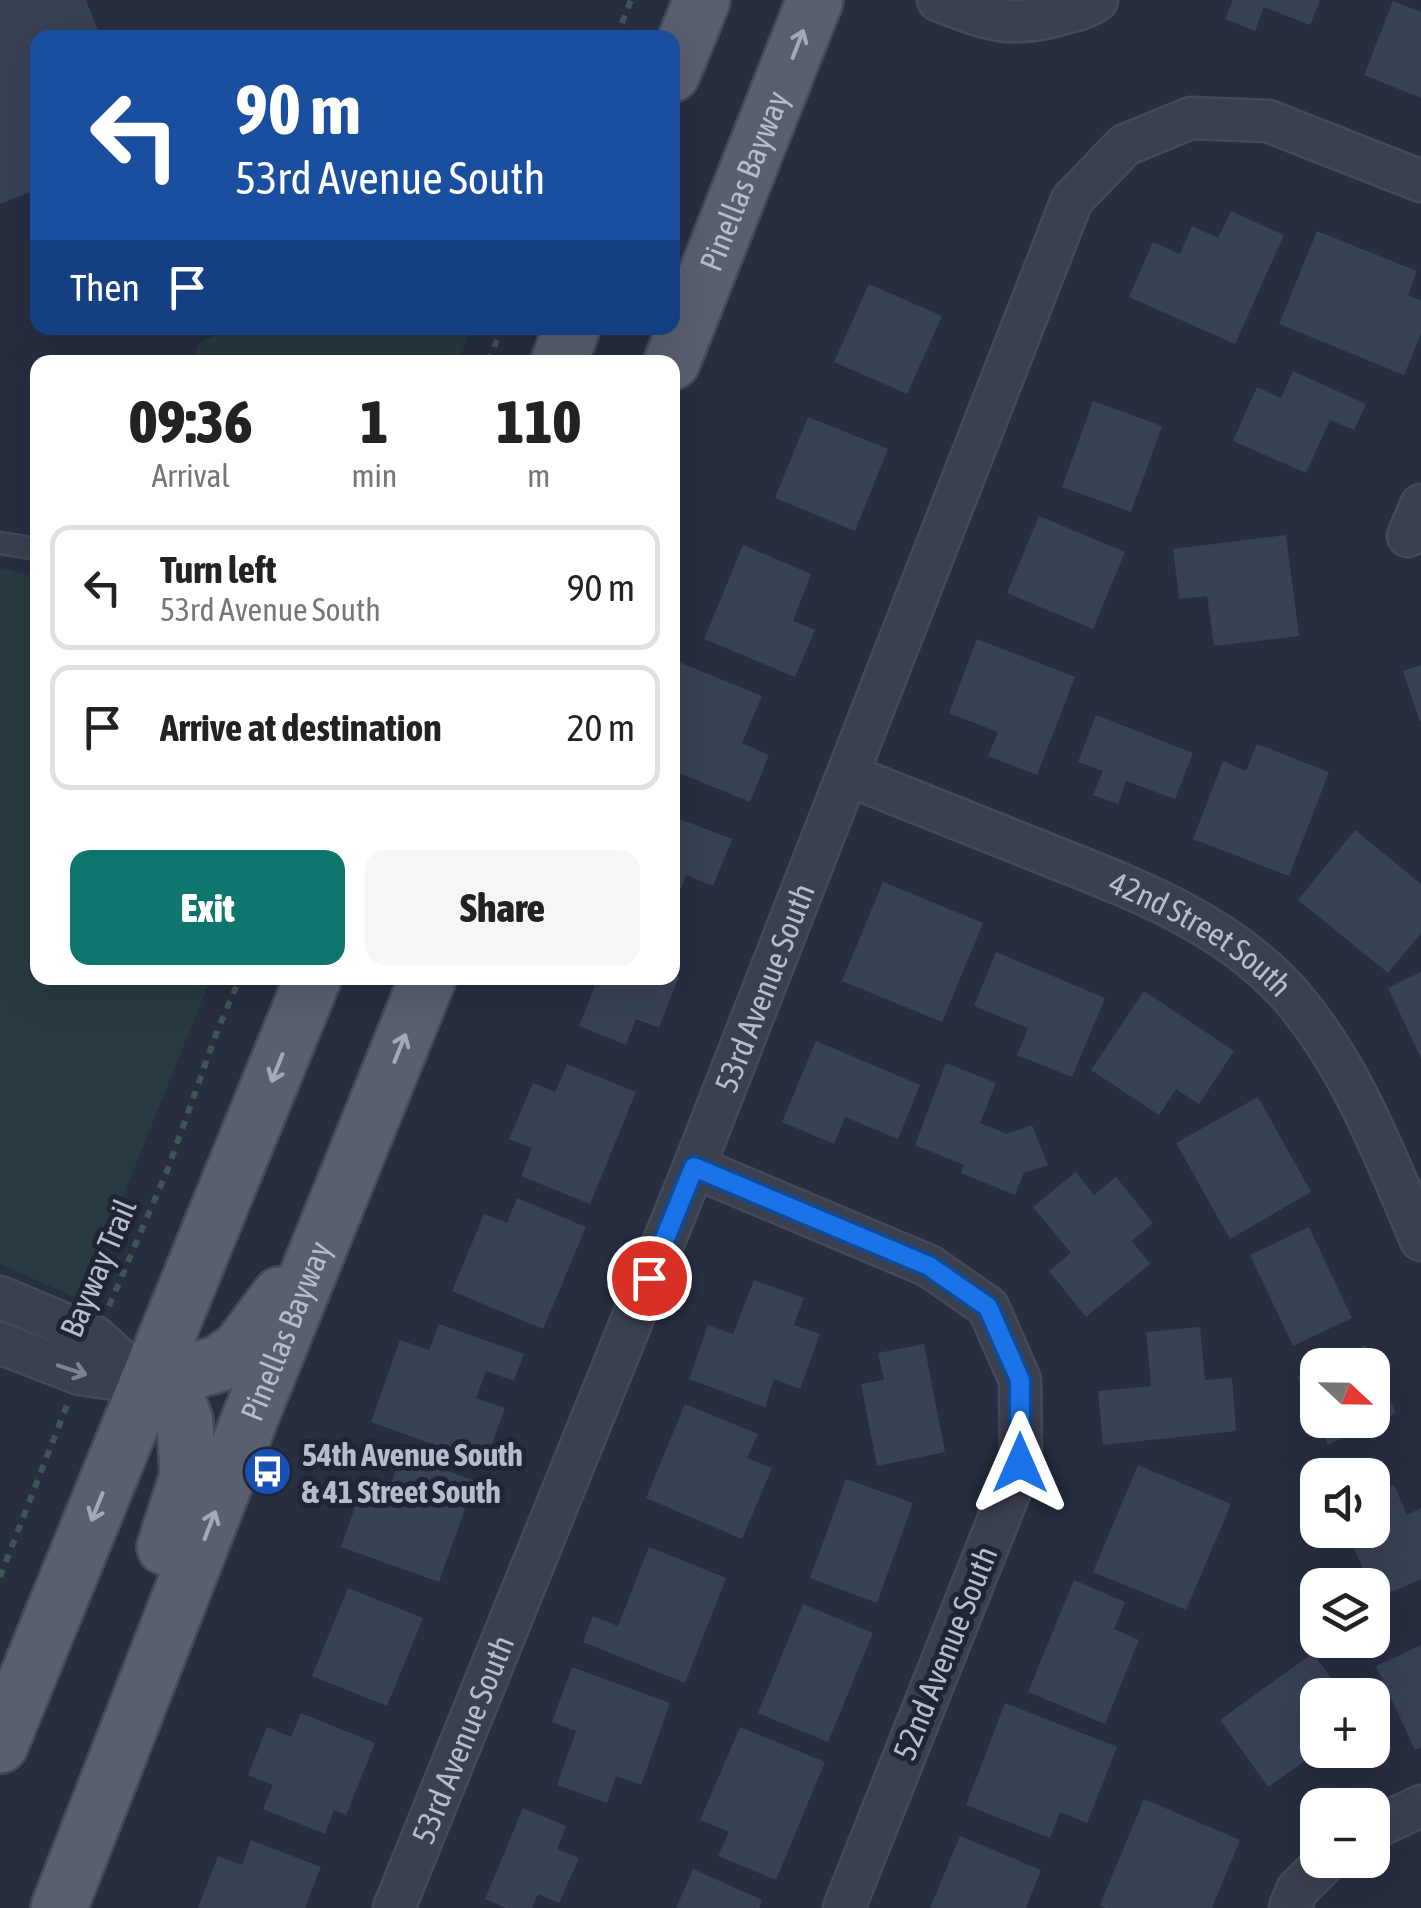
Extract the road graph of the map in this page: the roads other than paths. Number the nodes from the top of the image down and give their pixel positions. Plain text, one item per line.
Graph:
1 (702, 0) edge
2 (815, 0) edge
3 (938, 0) edge
4 (1097, 0) edge
5 (680, 54) edge
6 (1421, 181) edge
7 (675, 355) edge
8 (0, 544) edge
9 (30, 547) edge
10 (848, 776) junction
11 (311, 985) edge
12 (425, 985) edge
13 (694, 1167) junction
14 (337, 1203) junction
15 (1421, 1240) edge
16 (0, 1297) edge
17 (0, 1344) edge
18 (88, 1356) junction
19 (147, 1384) junction
20 (0, 1745) edge
21 (1421, 1806) edge
22 (1390, 1820) edge
23 (1309, 1878) edge
24 (66, 1892) edge
25 (394, 1908) edge
26 (844, 1908) edge
27 (1290, 1908) edge

1 - 5 main road
7 -> 2 main road, Pinellas Bayway
3 - 4 street
6 - 10 street, 53rd Avenue South
8 - 9 lane
10 - 13 street, 53rd Avenue South
10 - 15 street, 42nd Street South
11 -> 19 main road
14 -> 12 main road, Pinellas Bayway
13 - 25 street, 53rd Avenue South
13 - 26 street, 52nd Avenue South
14 - 19 main road
24 -> 14 main road, Pinellas Bayway
16 - 18 street
17 -> 18 street
18 - 19 street
19 -> 20 main road
19 - 24 main road
21 - 22 street
23 - 27 street

